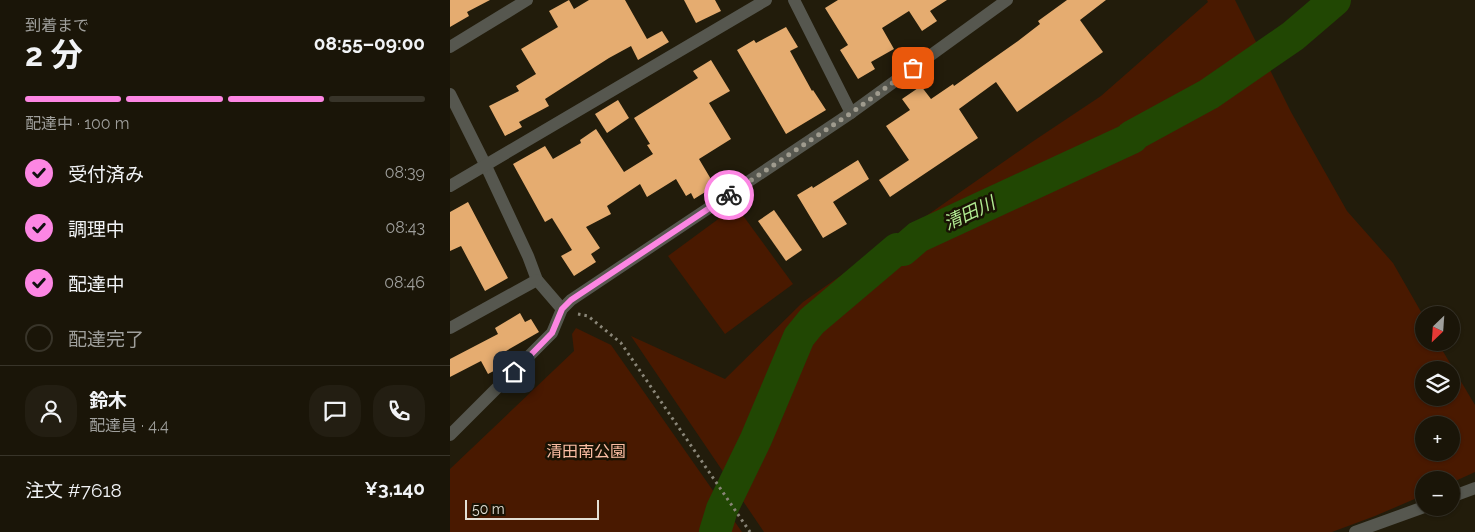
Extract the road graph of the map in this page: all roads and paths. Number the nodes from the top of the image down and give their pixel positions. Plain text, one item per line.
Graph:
1 (527, 0) edge
2 (766, 0) edge
3 (794, 0) edge
4 (1007, 0) edge
5 (450, 47) edge
6 (450, 94) edge
7 (851, 113) junction
8 (486, 166) junction
9 (450, 186) edge
10 (538, 280) junction
11 (562, 309) junction
12 (450, 328) edge
13 (450, 435) edge
14 (1475, 488) edge
15 (1460, 493) edge
16 (1415, 510) edge
17 (750, 532) edge
18 (1355, 532) edge

1 - 5 street
2 - 8 street
3 - 7 street
4 - 7 street
6 - 8 street
7 - 11 street
8 - 9 street
8 - 10 street
10 - 11 street
10 - 12 street
11 - 13 street
11 - 17 path
14 - 15 street
16 - 18 street

